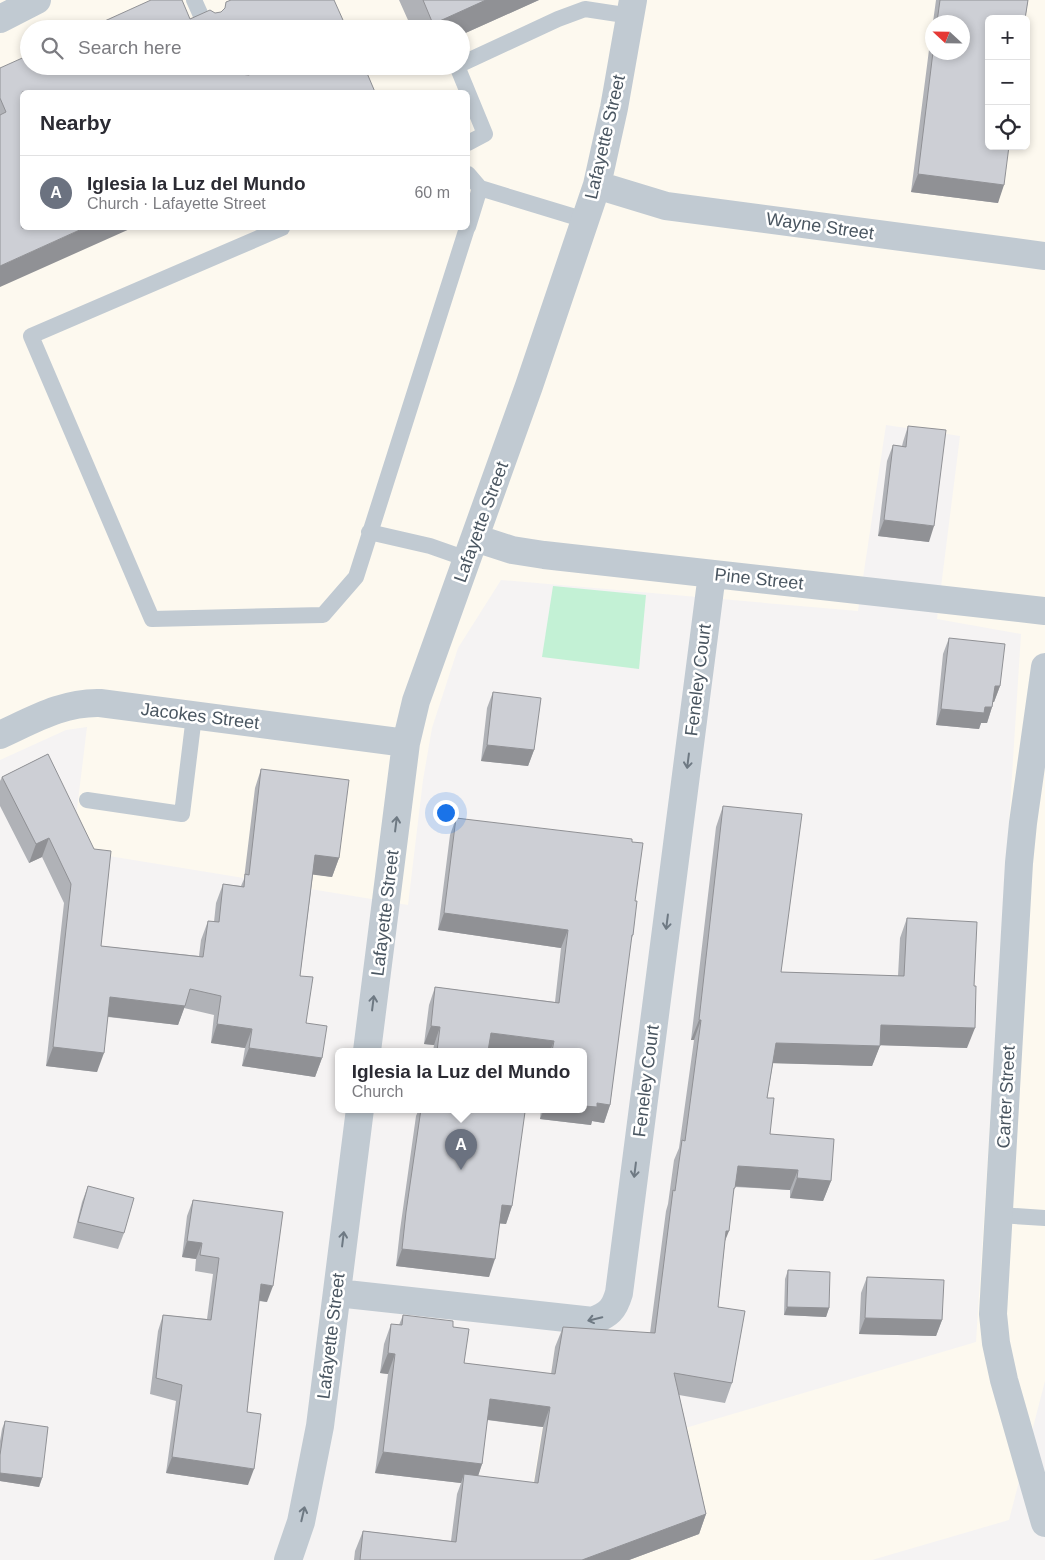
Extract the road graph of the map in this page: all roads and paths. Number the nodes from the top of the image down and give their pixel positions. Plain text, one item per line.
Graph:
1 (37, 0) edge
2 (194, 0) edge
3 (632, 8) edge
4 (0, 19) edge
5 (203, 20) edge
6 (470, 60) edge
7 (462, 75) edge
8 (468, 90) edge
9 (470, 96) edge
10 (470, 142) edge
11 (470, 176) edge
12 (597, 185) junction
13 (480, 188) junction
14 (470, 218) edge
15 (585, 220) junction
16 (277, 230) edge
17 (466, 230) edge
18 (1045, 256) edge
19 (369, 532) junction
20 (471, 549) junction
21 (712, 574) junction
22 (1045, 611) edge
23 (1045, 667) edge
24 (194, 716) junction
25 (0, 736) edge
26 (406, 743) junction
27 (87, 800) dead end
28 (367, 1048) edge
29 (360, 1113) edge
30 (999, 1215) junction
31 (1045, 1218) edge
32 (337, 1293) junction
33 (1045, 1523) edge
34 (288, 1560) edge

1 - 4 street
2 - 5 lane
3 - 6 lane
3 - 12 street, Lafayette Street
7 - 8 lane
9 - 10 lane
11 - 13 lane
12 - 15 street, Lafayette Street
12 - 18 street, Wayne Street
13 - 14 lane
13 - 15 lane
15 - 20 street, Lafayette Street
16 - 19 lane
17 - 19 lane
19 - 20 lane
20 - 21 street, Pine Street
20 - 26 street, Lafayette Street
21 - 22 street, Pine Street
21 -> 32 street, Feneley Court
23 - 30 street, Carter Street
24 - 25 street, Jacokes Street
24 - 26 street, Jacokes Street
24 - 27 lane
28 -> 26 street, Lafayette Street
32 -> 29 street, Lafayette Street
30 - 31 lane
30 - 33 street, Carter Street
34 -> 32 street, Lafayette Street

